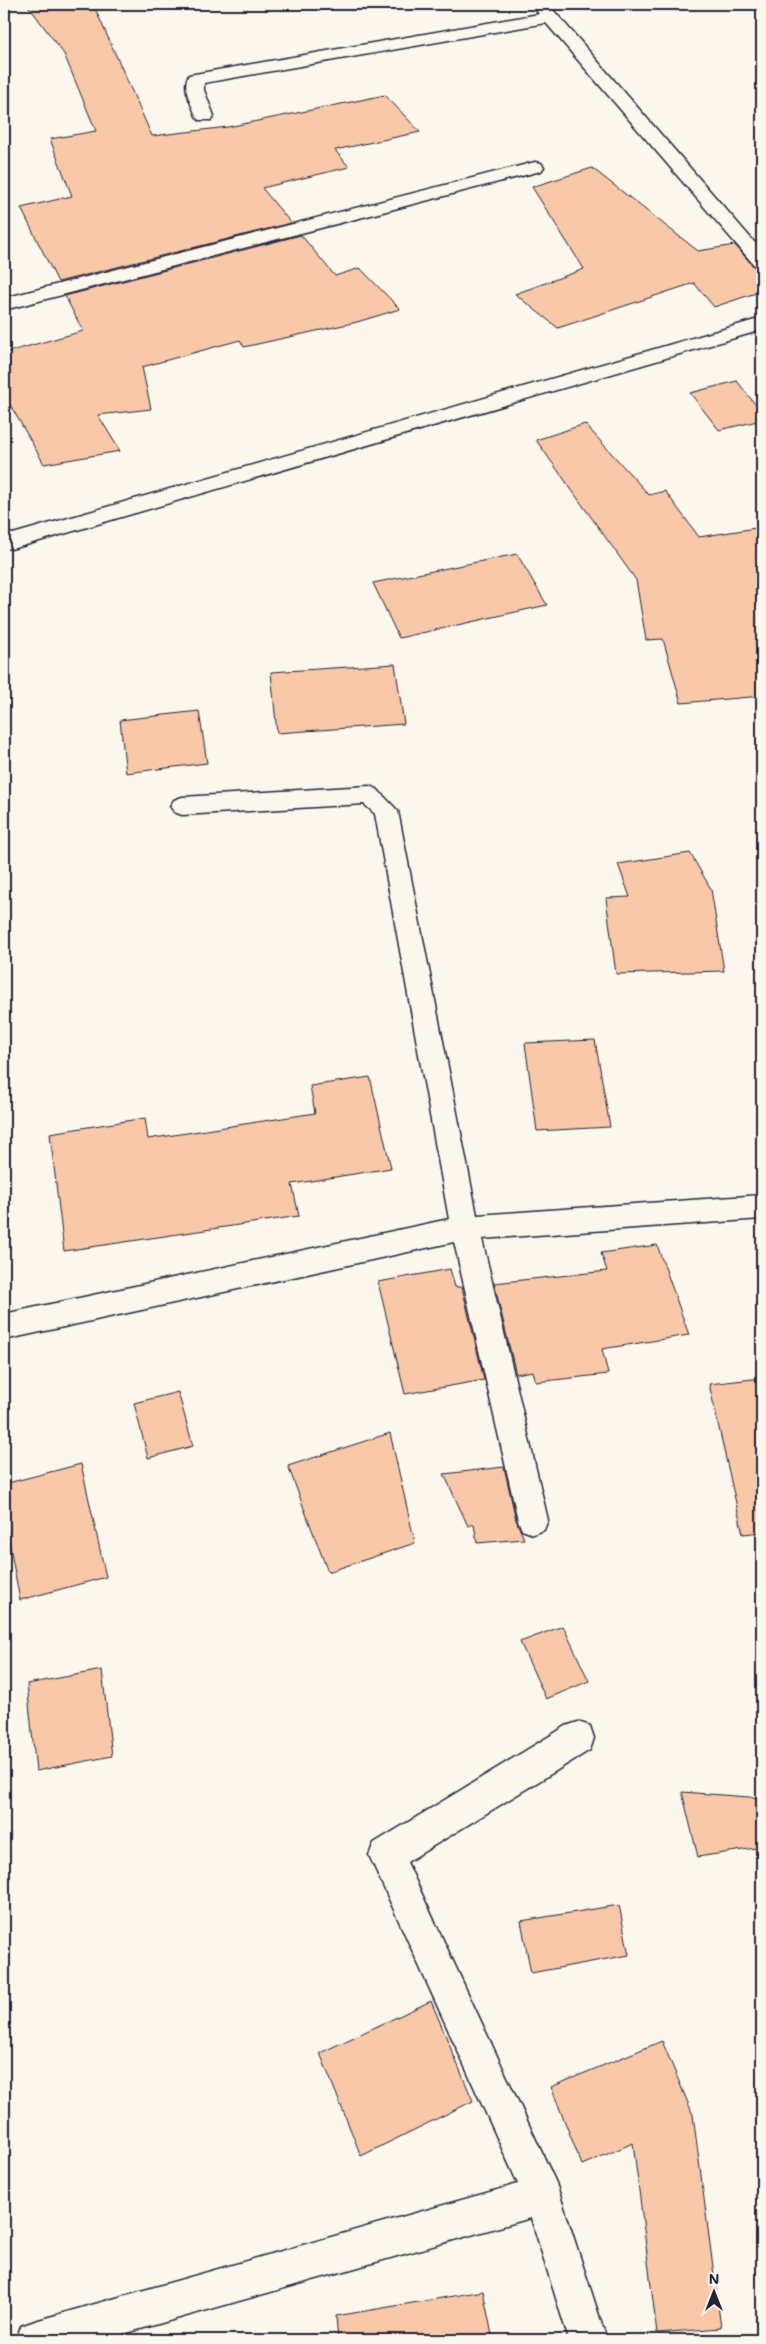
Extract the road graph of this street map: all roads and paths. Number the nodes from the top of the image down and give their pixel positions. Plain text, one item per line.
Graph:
1 (544, 10) edge
2 (205, 116) dead end
3 (536, 167) dead end
4 (762, 262) edge
5 (4, 304) edge
6 (762, 324) edge
7 (4, 538) edge
8 (182, 806) dead end
9 (762, 1207) edge
10 (465, 1228) junction
11 (4, 1327) edge
12 (533, 1520) dead end
13 (578, 1738) dead end
14 (543, 2196) junction
15 (35, 2340) edge
16 (588, 2340) edge

1 - 2 street
1 - 4 street
3 - 5 street
6 - 7 street
8 - 10 street
9 - 10 street
10 - 11 street
10 - 12 street
13 - 14 street
14 - 15 street
14 - 16 street

